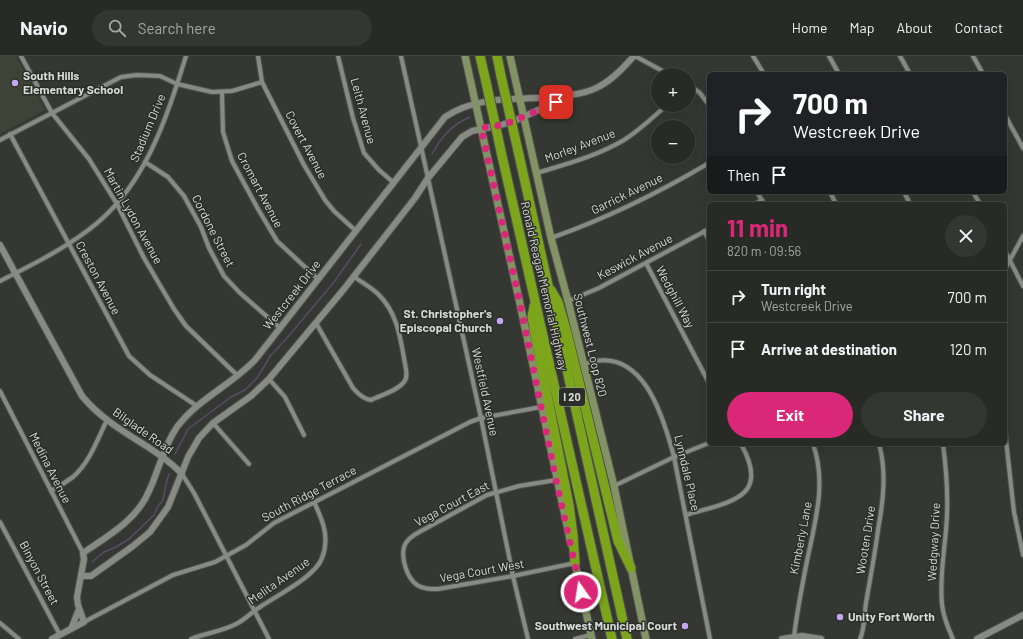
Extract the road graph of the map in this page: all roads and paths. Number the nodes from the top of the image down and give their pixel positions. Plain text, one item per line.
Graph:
1 (27, 56) edge
2 (186, 56) edge
3 (258, 56) edge
4 (338, 56) edge
5 (401, 56) edge
6 (465, 56) edge
7 (480, 56) edge
8 (497, 56) edge
9 (510, 56) edge
10 (634, 56) edge
11 (753, 56) edge
12 (829, 56) edge
13 (900, 56) edge
14 (973, 56) edge
15 (22, 57) edge
16 (657, 68) edge
17 (763, 72) edge
18 (838, 72) edge
19 (909, 72) edge
20 (982, 72) edge
21 (262, 82) junction
22 (177, 84) junction
23 (695, 89) edge
24 (222, 93) junction
25 (570, 95) junction
26 (520, 99) junction
27 (475, 103) junction
28 (707, 103) edge
29 (659, 112) edge
30 (52, 113) junction
31 (524, 116) junction
32 (1007, 119) edge
33 (481, 128) junction
34 (10, 134) junction
35 (0, 140) edge
36 (422, 148) junction
37 (1023, 148) edge
38 (145, 162) junction
39 (707, 164) edge
40 (537, 173) junction
41 (428, 178) junction
42 (394, 183) junction
43 (116, 204) junction
44 (356, 230) junction
45 (707, 230) edge
46 (704, 231) junction
47 (707, 236) edge
48 (1023, 236) edge
49 (551, 238) junction
50 (69, 244) junction
51 (0, 245) edge
52 (1007, 255) edge
53 (1010, 260) junction
54 (646, 263) junction
55 (1007, 266) edge
56 (15, 273) junction
57 (353, 276) junction
58 (318, 279) junction
59 (0, 281) edge
60 (547, 283) junction
61 (1023, 286) edge
62 (535, 301) junction
63 (568, 301) junction
64 (316, 324) junction
65 (280, 328) junction
66 (584, 364) junction
67 (238, 376) junction
68 (269, 379) junction
69 (707, 379) edge
70 (0, 391) edge
71 (197, 406) junction
72 (541, 408) junction
73 (481, 418) junction
74 (107, 420) junction
75 (213, 424) junction
76 (304, 435) dead end
77 (707, 444) edge
78 (742, 446) edge
79 (813, 446) edge
80 (879, 446) edge
81 (943, 446) edge
82 (1007, 446) edge
83 (162, 456) junction
84 (674, 457) junction
85 (248, 464) dead end
86 (182, 474) junction
87 (556, 480) junction
88 (614, 486) junction
89 (51, 491) junction
90 (495, 492) junction
91 (314, 502) junction
92 (686, 515) junction
93 (0, 522) edge
94 (83, 553) junction
95 (1023, 555) edge
96 (226, 557) junction
97 (575, 562) junction
98 (405, 565) joint
99 (631, 568) junction
100 (81, 576) junction
101 (513, 576) junction
102 (79, 609) junction
103 (254, 610) junction
104 (1023, 615) edge
105 (84, 622) junction
106 (0, 623) edge
107 (71, 628) junction
108 (60, 635) junction
109 (592, 637) edge
110 (794, 637) junction
111 (19, 639) edge
112 (52, 639) edge
113 (191, 639) edge
114 (269, 639) edge
115 (528, 639) edge
116 (575, 639) edge
117 (612, 639) edge
118 (627, 639) edge
119 (646, 639) edge
120 (710, 639) edge
121 (782, 639) edge
122 (821, 639) edge
123 (860, 639) edge
124 (953, 639) edge
125 (977, 639) edge

1 - 15 street
2 - 22 street, Stadium Drive
3 - 21 street, Covert Avenue
4 - 42 street, Leith Avenue
5 - 36 street, Westfield Avenue
6 - 27 main road
7 - 62 highway, Ronald Reagan Memorial Highway / I 20, bridge
8 - 60 highway, Ronald Reagan Memorial Highway / I 20, bridge
9 - 26 main road, Southwest Loop 820
10 - 16 street
10 - 25 street, Westcreek Drive
11 - 17 street
12 - 18 street
13 - 19 street
14 - 20 street
15 - 30 street, Martin Lydon Avenue
21 - 24 street
21 - 44 street, Covert Avenue
22 - 24 street
22 - 30 street
22 - 38 street, Stadium Drive
23 - 28 street
24 - 58 street, Cromart Avenue
25 - 26 street, Westcreek Drive
25 - 31 street, Westcreek Drive
26 - 27 street, Westcreek Drive
26 - 31 main road, Southwest Loop 820
27 - 33 main road
27 - 36 street, Westcreek Drive
29 - 40 street, Morley Avenue
30 - 34 street
30 - 43 street, Martin Lydon Avenue
31 - 33 street, Westcreek Drive
31 - 40 main road, Southwest Loop 820
32 - 37 street
33 - 41 street, Westcreek Drive
33 - 72 main road
34 - 35 street
34 - 50 street, Creston Avenue
36 - 41 street, Westfield Avenue
36 - 42 street, Westcreek Drive
38 - 43 street, Stadium Drive
38 - 65 street, Cordone Street
39 - 49 street, Garrick Avenue
40 - 49 main road, Southwest Loop 820
41 - 57 street, Westcreek Drive
41 - 73 street, Westfield Avenue
42 - 44 street, Westcreek Drive
43 - 50 street, Stadium Drive
43 - 67 street, Martin Lydon Avenue
44 - 58 street, Westcreek Drive
45 - 46 street, Keswick Avenue
46 - 47 street
46 - 54 street, Keswick Avenue
48 - 53 street
49 - 63 main road, Southwest Loop 820
50 - 56 street, Stadium Drive
50 - 71 street, Creston Avenue
51 - 56 street, Bilglade Road
52 - 53 street
53 - 55 street
53 - 61 street
54 - 63 street, Keswick Avenue
54 - 69 street, Wedghill Way
56 - 59 street, Stadium Drive
56 - 74 street, Bilglade Road
57 - 64 street, Westcreek Drive
57 - 64 street
58 - 65 street, Westcreek Drive
60 - 99 highway
60 - 118 highway, Ronald Reagan Memorial Highway / I 20
62 - 97 highway
62 - 117 highway, Ronald Reagan Memorial Highway / I 20
63 - 66 main road, Southwest Loop 820
64 - 68 street, Westcreek Drive
65 - 67 street, Westcreek Drive
66 - 84 street, Lynndale Place
66 - 88 main road, Southwest Loop 820
67 - 71 street, Westcreek Drive
68 - 75 street, Westcreek Drive
68 - 76 street
70 - 89 street, Medina Avenue
71 - 83 street, Westcreek Drive
72 - 73 street, South Ridge Terrace
72 - 87 main road
73 - 90 street, Westfield Avenue
73 - 91 street, South Ridge Terrace
74 - 83 street, Bilglade Road
74 - 89 street
75 - 85 street
75 - 86 street, Westcreek Drive
77 - 84 street
78 - 92 street
79 - 110 street, Kimberly Lane
80 - 123 street, Wooten Drive
81 - 124 street, Wedgway Drive
82 - 95 street
83 - 86 street, Bilglade Road
83 - 94 street, Westcreek Drive
84 - 88 street
84 - 92 street, Lynndale Place
86 - 96 street, Bilglade Road
86 - 100 street, Westcreek Drive
87 - 90 street, Vega Court East
87 - 97 main road
88 - 99 main road, Southwest Loop 820
89 - 94 street, Medina Avenue
90 - 98 street, Vega Court East
90 - 101 street, Westfield Avenue
91 - 96 street, South Ridge Terrace
91 - 103 street, Melita Avenue
92 - 120 street, Lynndale Place
93 - 108 street, Binyon Street
94 - 100 street
96 - 103 street, Bilglade Road
96 - 105 street, South Ridge Terrace
97 - 101 street, Vega Court West
97 - 109 main road
98 - 101 street, Vega Court West
99 - 119 main road, Southwest Loop 820
100 - 102 street
101 - 115 street, Westfield Avenue
102 - 105 street
102 - 107 street
103 - 113 street, Melita Avenue
103 - 114 street, Bilglade Road
104 - 125 street
105 - 107 street, South Ridge Terrace
106 - 111 street
107 - 108 street, South Ridge Terrace
108 - 112 street, South Ridge Terrace
109 - 116 street
110 - 121 street
110 - 122 street

